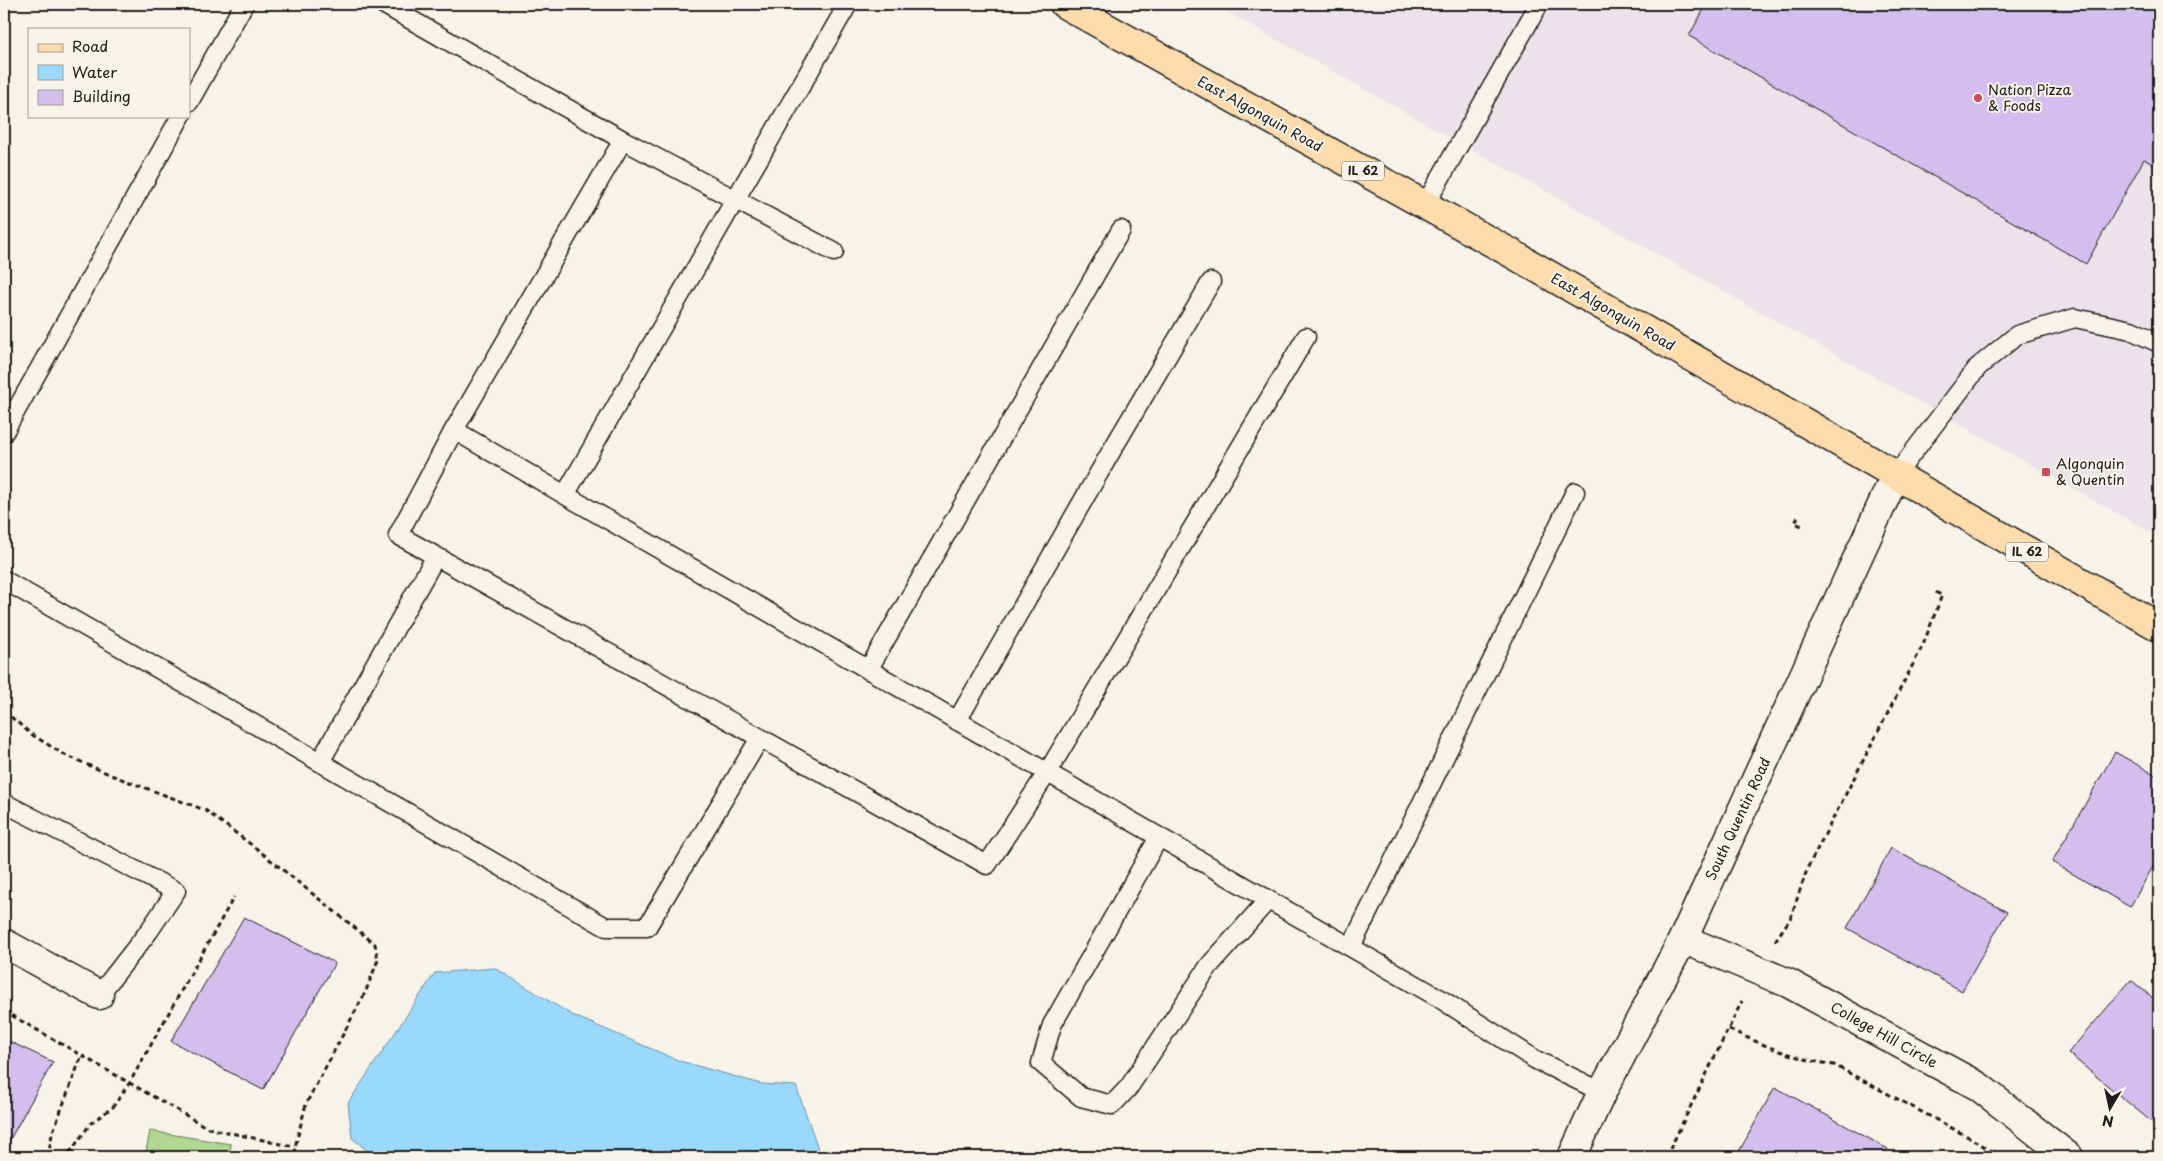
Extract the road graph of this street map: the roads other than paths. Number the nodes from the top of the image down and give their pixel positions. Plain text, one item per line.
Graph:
1 (244, 4) edge
2 (383, 4) edge
3 (848, 4) edge
4 (1064, 4) edge
5 (1539, 4) edge
6 (190, 100) edge
7 (180, 118) edge
8 (623, 140) junction
9 (736, 199) junction
10 (1425, 205) junction
11 (1121, 230) dead end
12 (834, 252) dead end
13 (1211, 282) dead end
14 (1306, 337) dead end
15 (2159, 343) edge
16 (454, 430) junction
17 (4, 432) edge
18 (1896, 476) junction
19 (1575, 492) dead end
20 (565, 495) junction
21 (436, 556) junction
22 (4, 580) edge
23 (2159, 626) edge
24 (868, 670) junction
25 (957, 721) junction
26 (760, 738) junction
27 (320, 762) junction
28 (1047, 773) junction
29 (4, 802) edge
30 (1159, 837) junction
31 (1268, 900) junction
32 (1683, 939) junction
33 (4, 944) edge
34 (1351, 947) junction
35 (99, 995) joint
36 (1602, 1092) junction
37 (1572, 1157) edge
38 (2069, 1157) edge

1 - 6 lane
2 - 8 lane
3 - 9 lane
4 - 10 main road, East Algonquin Road / IL 62
5 - 10 lane
7 - 17 lane
8 - 9 lane
8 - 16 lane
9 - 12 lane
9 - 20 lane
10 - 18 main road, East Algonquin Road / IL 62
11 - 24 lane
13 - 25 lane
14 - 28 lane
15 - 18 lane
16 - 20 lane
16 - 21 lane
18 - 23 main road, East Algonquin Road / IL 62
18 - 32 main road, South Quentin Road
19 - 34 lane
20 - 24 lane
21 - 26 lane
21 - 27 lane
22 - 27 lane
24 - 25 lane
25 - 28 lane
26 - 27 lane
26 - 28 lane
28 - 30 lane
29 - 35 lane
30 - 31 lane
30 - 31 lane
31 - 34 lane
32 - 36 main road, South Quentin Road
32 - 38 main road, College Hill Circle
33 - 35 main road
34 - 36 lane
36 - 37 main road, South Quentin Road

